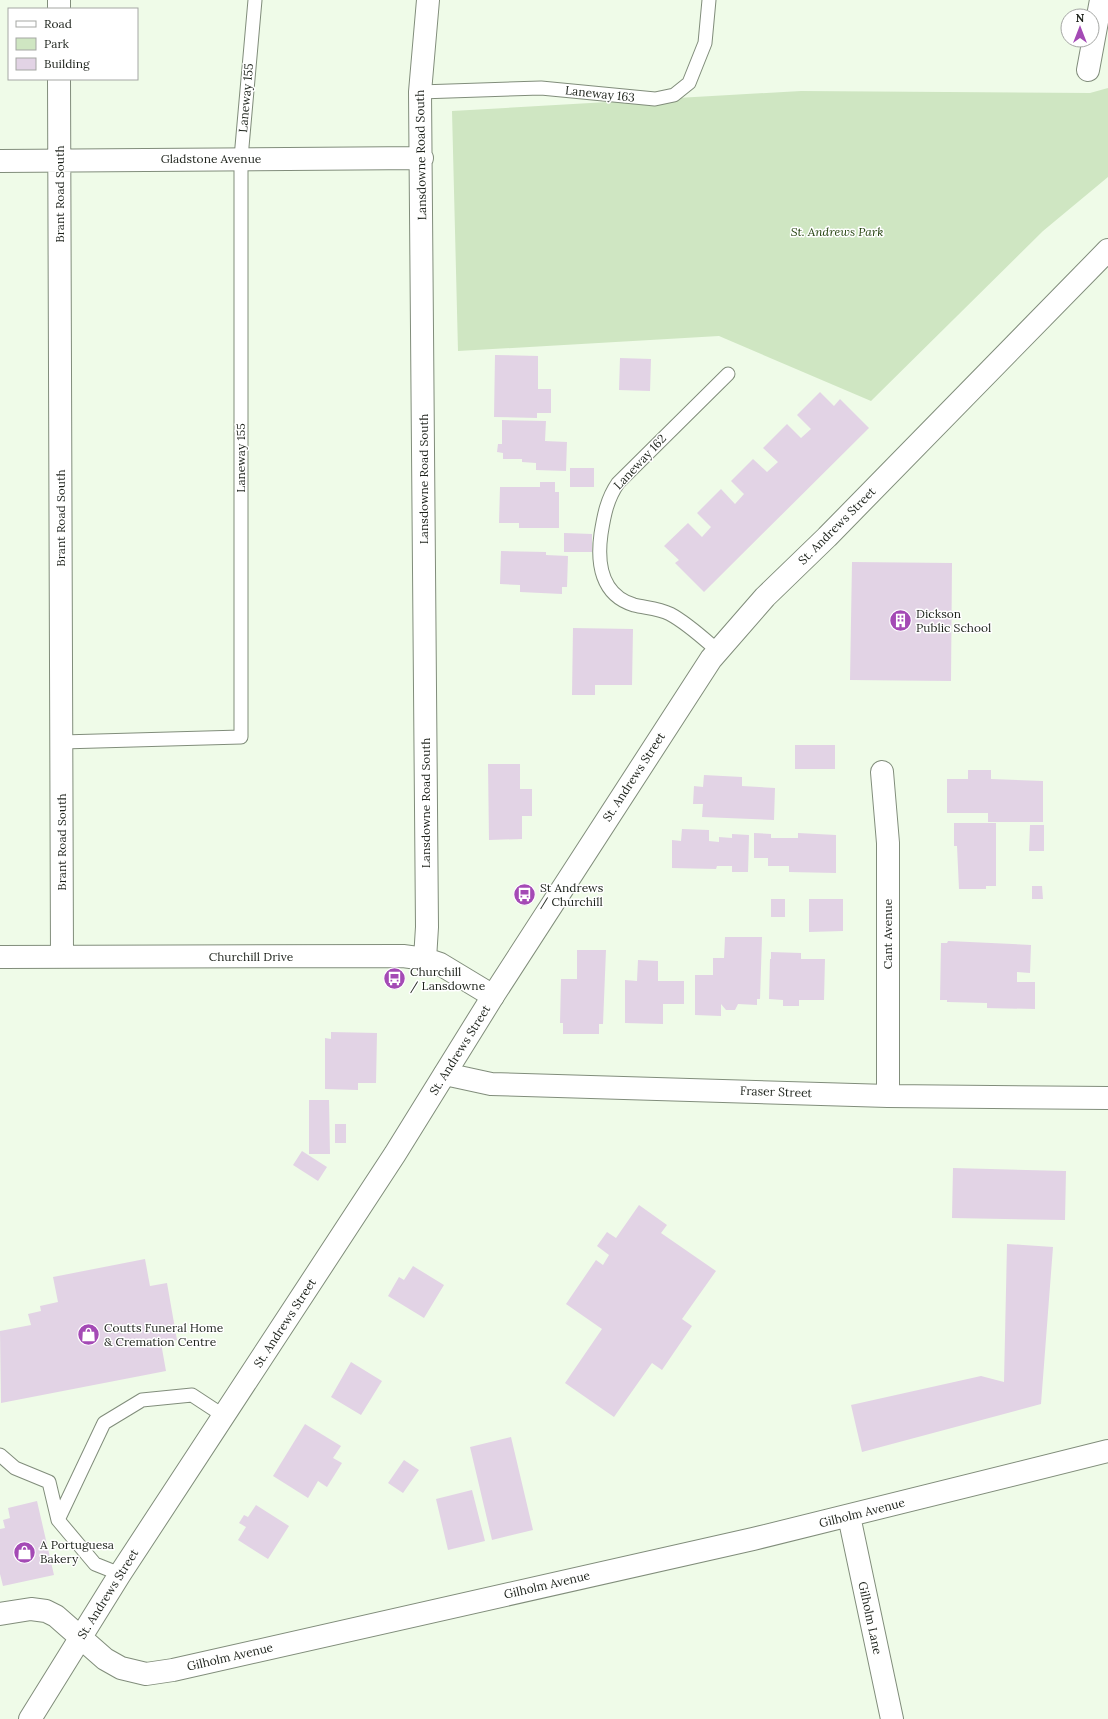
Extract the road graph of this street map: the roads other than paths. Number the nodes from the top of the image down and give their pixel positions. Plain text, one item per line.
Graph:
1 (255, 0) edge
2 (428, 0) edge
3 (710, 0) edge
4 (1101, 0) edge
5 (1088, 70) dead end
6 (59, 80) edge
7 (420, 92) junction
8 (241, 158) junction
9 (422, 158) junction
10 (0, 160) edge
11 (60, 160) junction
12 (1108, 250) edge
13 (728, 374) dead end
14 (718, 651) junction
15 (62, 742) junction
16 (882, 772) dead end
17 (62, 956) junction
18 (0, 957) edge
19 (425, 959) junction
20 (493, 996) junction
21 (445, 1074) junction
22 (888, 1096) junction
23 (1108, 1098) edge
24 (224, 1416) junction
25 (1108, 1451) edge
26 (0, 1455) edge
27 (849, 1516) junction
28 (58, 1520) junction
29 (120, 1574) junction
30 (0, 1614) edge
31 (81, 1636) junction
32 (30, 1719) edge
33 (892, 1719) edge

1 - 8 lane, Laneway 155
2 - 7 street, Lansdowne Road South
3 - 7 lane, Laneway 163
4 - 5 street
6 - 11 street, Brant Road South
7 - 9 street, Lansdowne Road South
8 - 9 street, Gladstone Avenue
8 - 11 street, Gladstone Avenue
8 - 15 lane, Laneway 155
9 - 19 street, Lansdowne Road South
10 - 11 street, Gladstone Avenue
11 - 15 street, Brant Road South
12 - 14 street, St. Andrews Street
13 - 14 lane, Laneway 162
14 - 20 street, St. Andrews Street
15 - 17 street, Brant Road South
16 - 22 street, Cant Avenue
17 - 18 street, Churchill Drive
17 - 19 street, Churchill Drive
19 - 20 street, Churchill Drive
20 - 21 street, St. Andrews Street
21 - 22 street, Fraser Street
21 - 24 street, St. Andrews Street
22 - 23 street, Fraser Street
24 - 28 lane
24 - 29 street, St. Andrews Street
25 - 27 street, Gilholm Avenue
26 - 28 lane
27 - 31 street, Gilholm Avenue
27 - 33 street, Gilholm Lane
28 - 29 lane
29 - 31 street, St. Andrews Street
30 - 31 street, Gilholm Avenue
31 - 32 street, St. Andrews Street

